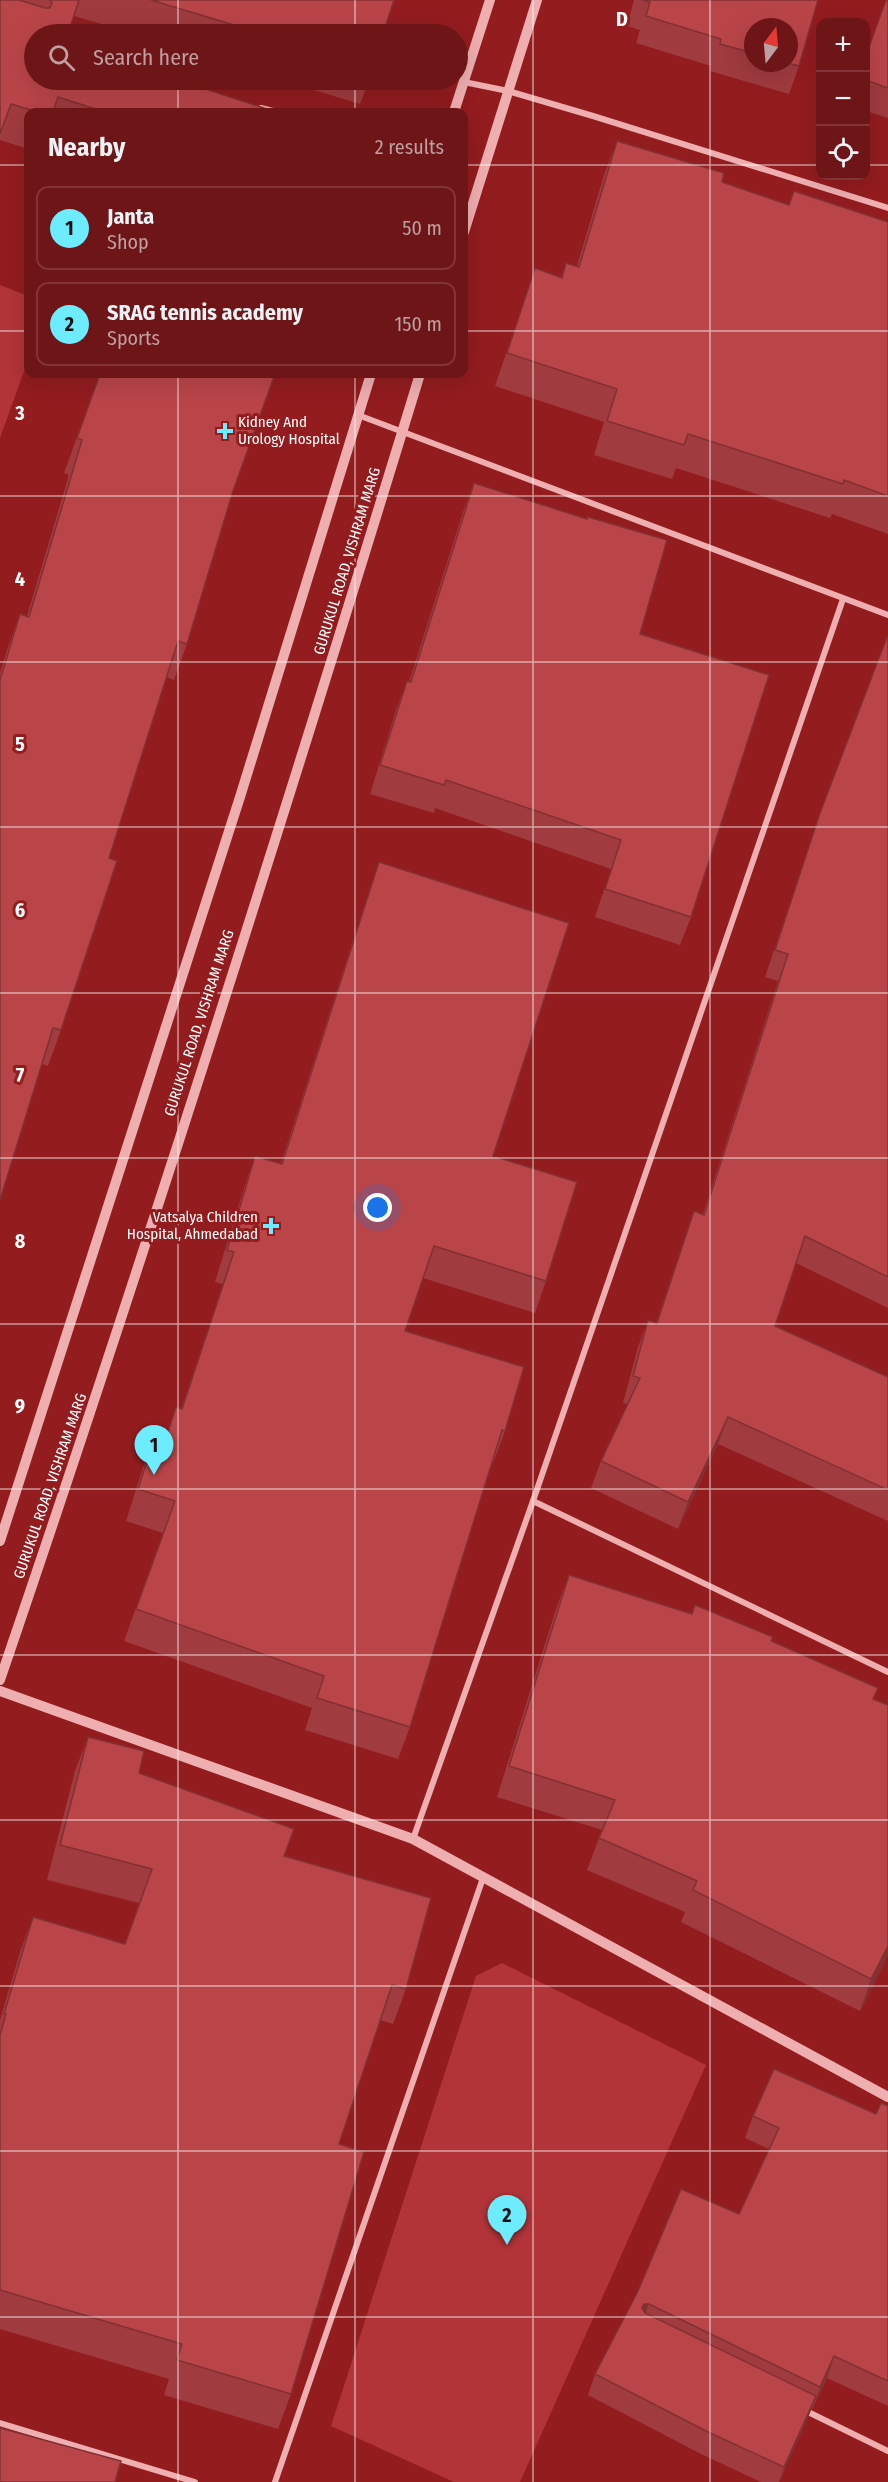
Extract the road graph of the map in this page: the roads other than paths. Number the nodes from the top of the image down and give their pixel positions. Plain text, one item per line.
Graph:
1 (490, 0) edge
2 (537, 0) edge
3 (468, 69) edge
4 (468, 83) edge
5 (461, 90) edge
6 (508, 91) junction
7 (256, 106) edge
8 (263, 108) edge
9 (455, 108) edge
10 (888, 208) edge
11 (468, 219) edge
12 (370, 378) edge
13 (419, 378) edge
14 (358, 415) junction
15 (402, 431) junction
16 (843, 598) junction
17 (888, 615) edge
18 (533, 1501) junction
19 (0, 1541) edge
20 (888, 1672) edge
21 (0, 1680) edge
22 (0, 1691) edge
23 (413, 1839) junction
24 (483, 1878) junction
25 (888, 2097) edge
26 (795, 2406) edge
27 (0, 2423) edge
28 (888, 2451) edge
29 (195, 2482) edge
30 (275, 2482) edge

1 - 3 street
2 - 6 street
4 - 6 street
5 - 9 street
6 - 10 street
6 - 11 street
7 - 8 street
12 - 14 street, GURUKUL ROAD, VISHRAM MARG
13 - 15 street, GURUKUL ROAD, VISHRAM MARG
14 - 15 street
14 - 19 street, GURUKUL ROAD, VISHRAM MARG
15 - 16 street
15 - 21 street, GURUKUL ROAD, VISHRAM MARG
16 - 17 street
16 - 18 street
18 - 20 street
18 - 23 street
22 - 23 street
23 - 24 street
24 - 25 street
24 - 30 street
26 - 28 street
27 - 29 street

